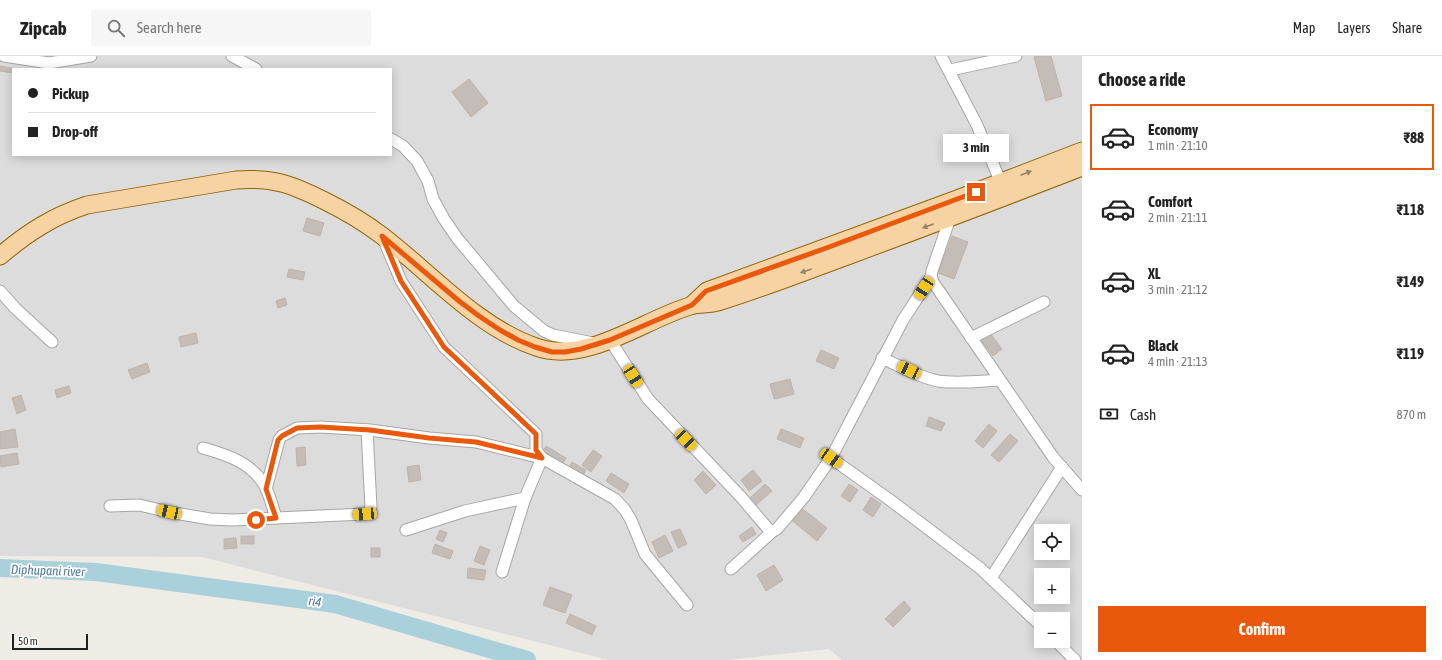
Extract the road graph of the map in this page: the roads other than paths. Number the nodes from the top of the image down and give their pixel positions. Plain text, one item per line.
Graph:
1 (4, 56) edge
2 (91, 56) edge
3 (232, 56) edge
4 (941, 56) edge
5 (1016, 56) edge
6 (254, 68) edge
7 (950, 70) junction
8 (392, 140) edge
9 (1082, 151) edge
10 (1082, 167) edge
11 (1003, 189) junction
12 (950, 218) junction
13 (382, 236) junction
14 (0, 256) edge
15 (931, 277) junction
16 (0, 291) edge
17 (1044, 302) dead end
18 (692, 305) junction
19 (971, 338) junction
20 (52, 342) dead end
21 (604, 342) junction
22 (882, 358) junction
23 (1000, 380) junction
24 (366, 430) junction
25 (203, 448) dead end
26 (542, 458) junction
27 (831, 458) junction
28 (1062, 467) junction
29 (266, 489) junction
30 (1082, 490) edge
31 (525, 498) junction
32 (110, 506) dead end
33 (276, 518) junction
34 (406, 530) dead end
35 (773, 531) junction
36 (731, 569) dead end
37 (502, 572) dead end
38 (991, 578) junction
39 (687, 605) dead end
40 (1034, 619) edge
41 (1063, 648) edge
42 (1075, 660) edge

1 - 2 street
3 - 6 street
4 - 7 street
5 - 7 street
7 - 11 street
8 - 21 street
11 -> 9 main road
10 - 11 main road
11 - 12 main road
11 - 18 main road
12 - 15 street
12 -> 18 main road
13 - 14 main road
13 - 21 main road
13 - 26 street
15 - 19 street
15 - 22 street
16 - 20 street
17 - 19 street
18 - 21 main road
19 - 23 street
21 - 35 street
22 - 23 street
22 - 27 street
23 - 28 street
24 - 26 street
24 - 29 street
24 - 33 street
25 - 29 street
26 - 31 street
26 - 39 street
27 - 35 street
27 - 38 street
28 - 30 street
28 - 38 street
29 - 33 street
31 - 34 street
31 - 37 street
32 - 33 street
35 - 36 street
38 - 40 street
41 - 42 street

